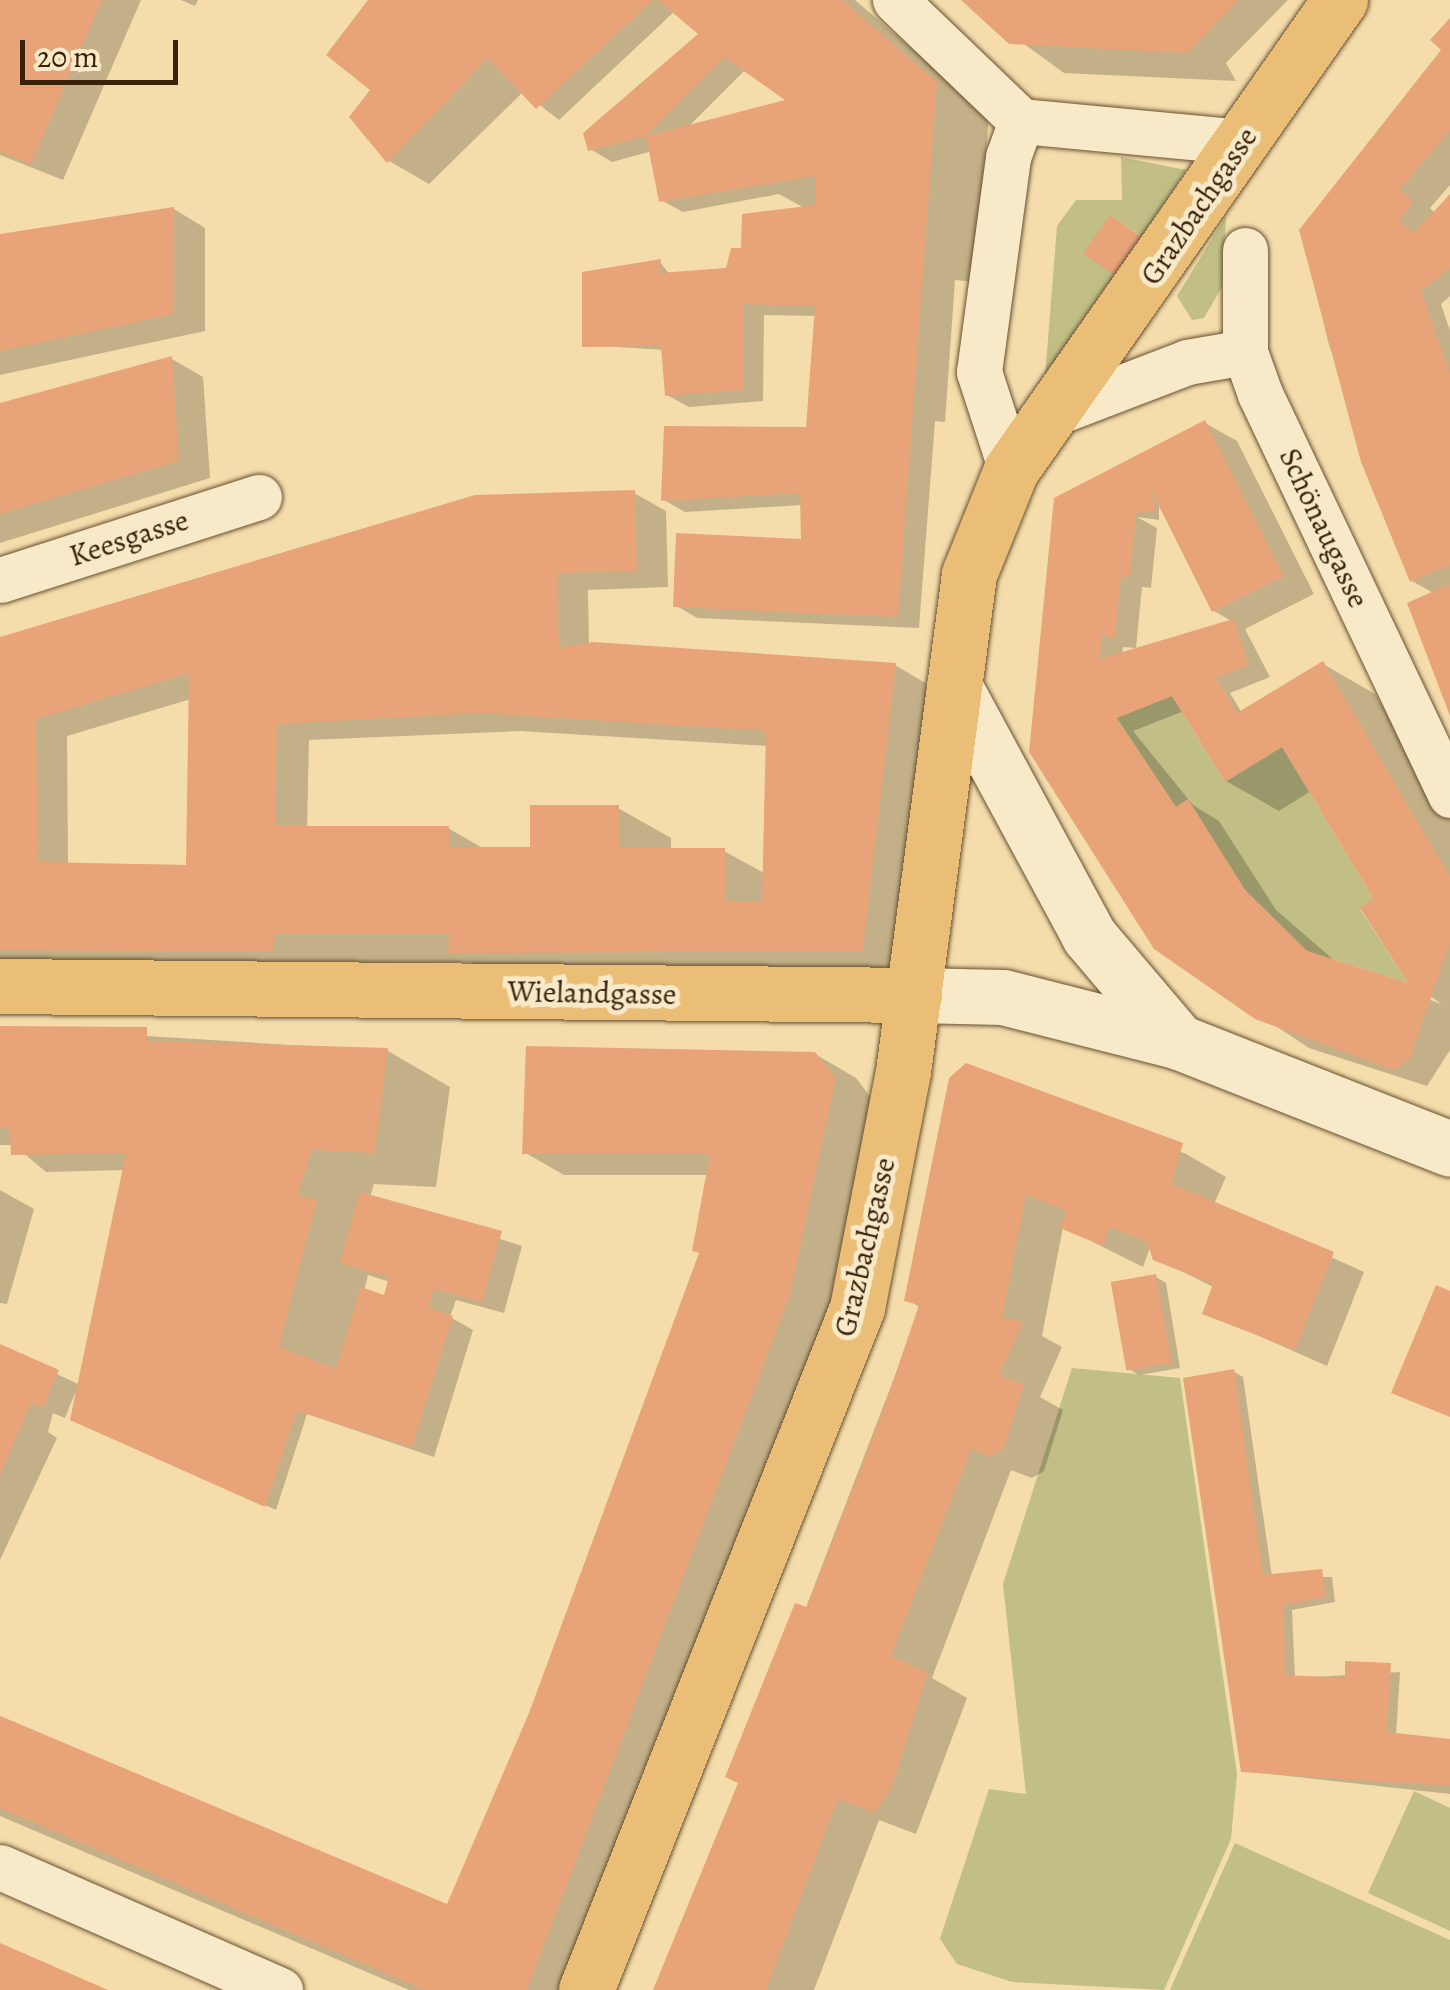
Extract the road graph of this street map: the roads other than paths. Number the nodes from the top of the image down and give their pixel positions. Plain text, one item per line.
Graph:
1 (895, 0) edge
2 (1340, 0) edge
3 (1022, 122) junction
4 (1244, 142) junction
5 (1245, 250) dead end
6 (1245, 352) junction
7 (1057, 412) junction
8 (1011, 470) junction
9 (259, 497) dead end
10 (0, 580) edge
11 (954, 686) junction
12 (1450, 795) edge
13 (0, 986) edge
14 (914, 996) junction
15 (1179, 1042) junction
16 (1450, 1149) edge
17 (0, 1867) edge
18 (280, 1990) edge
19 (586, 1990) edge

1 - 3 street
2 - 4 main road, Grazbachgasse
3 - 4 street
3 - 8 street
4 - 7 main road, Grazbachgasse
5 - 6 street, Schönaugasse
6 - 7 street
6 - 12 street, Schönaugasse
7 - 8 main road, Grazbachgasse
8 - 11 main road, Grazbachgasse
9 - 10 street, Keesgasse
11 - 14 main road, Grazbachgasse
11 - 15 main road, Wielandgasse
13 - 14 main road, Wielandgasse
14 - 15 main road, Wielandgasse
14 - 19 main road, Grazbachgasse
15 - 16 main road, Wielandgasse
17 - 18 street

